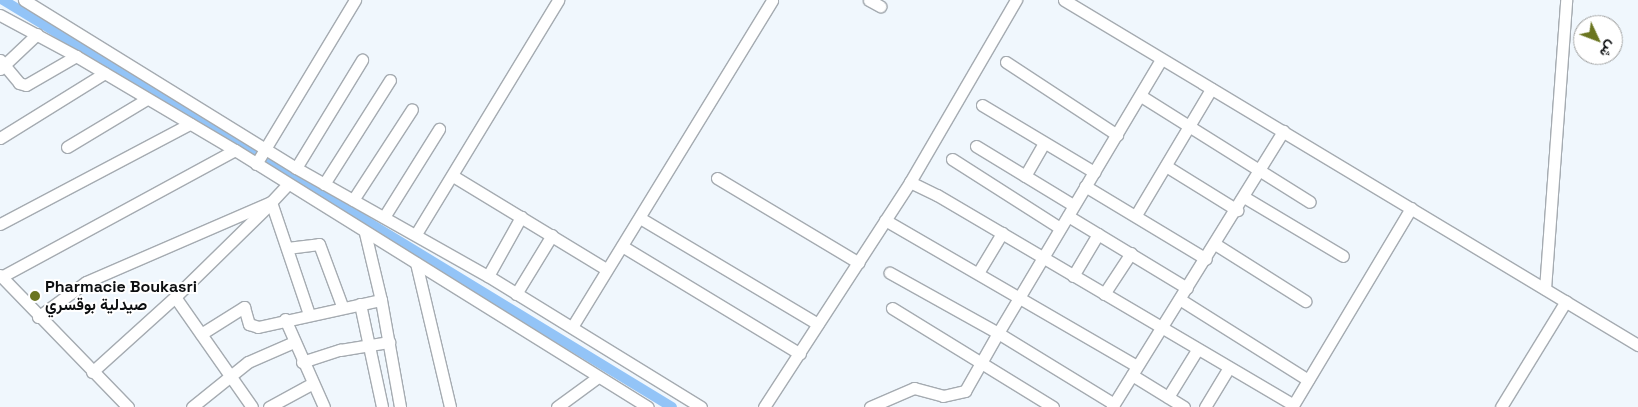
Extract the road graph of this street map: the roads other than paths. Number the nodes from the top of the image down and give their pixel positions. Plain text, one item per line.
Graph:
1 (24, 0) edge
2 (355, 0) edge
3 (558, 0) edge
4 (772, 0) edge
5 (869, 0) edge
6 (1016, 0) edge
7 (1064, 0) edge
8 (1566, 0) edge
9 (880, 6) dead end
10 (1, 17) edge
11 (37, 34) junction
12 (76, 56) junction
13 (362, 60) dead end
14 (1160, 60) junction
15 (1006, 62) dead end
16 (1, 65) edge
17 (105, 73) junction
18 (390, 80) dead end
19 (1211, 89) junction
20 (1140, 96) junction
21 (147, 99) junction
22 (982, 105) dead end
23 (412, 108) dead end
24 (190, 124) junction
25 (1189, 127) junction
26 (438, 129) dead end
27 (1283, 131) junction
28 (1117, 135) junction
29 (0, 138) edge
30 (1044, 143) junction
31 (976, 146) dead end
32 (67, 147) dead end
33 (235, 150) junction
34 (265, 150) junction
35 (952, 158) dead end
36 (256, 164) junction
37 (1166, 166) junction
38 (296, 168) junction
39 (1261, 171) junction
40 (1094, 172) junction
41 (453, 176) junction
42 (1025, 176) junction
43 (718, 178) dead end
44 (910, 182) junction
45 (288, 184) junction
46 (324, 184) junction
47 (1085, 186) junction
48 (1244, 197) junction
49 (353, 200) junction
50 (271, 202) junction
51 (1310, 202) dead end
52 (1411, 208) junction
53 (1237, 210) junction
54 (1070, 211) junction
55 (1136, 215) junction
56 (384, 217) junction
57 (521, 217) junction
58 (640, 218) junction
59 (885, 220) junction
60 (0, 224) edge
61 (1060, 228) junction
62 (365, 233) junction
63 (1002, 233) junction
64 (416, 234) junction
65 (1098, 234) junction
66 (552, 235) junction
67 (1215, 244) junction
68 (622, 246) junction
69 (287, 248) junction
70 (1131, 254) junction
71 (1343, 256) dead end
72 (1044, 258) junction
73 (1206, 259) junction
74 (416, 263) junction
75 (859, 263) junction
76 (606, 269) junction
77 (890, 273) dead end
78 (978, 273) junction
79 (1, 276) edge
80 (488, 276) junction
81 (1073, 276) junction
82 (1187, 288) junction
83 (1545, 289) junction
84 (516, 294) junction
85 (1104, 294) junction
86 (175, 297) junction
87 (1021, 298) junction
88 (381, 300) junction
89 (1180, 300) junction
90 (1305, 301) dead end
91 (1566, 301) junction
92 (360, 304) junction
93 (342, 306) junction
94 (892, 308) dead end
95 (309, 314) junction
96 (38, 317) junction
97 (285, 319) junction
98 (818, 324) junction
99 (572, 327) junction
100 (1162, 329) junction
101 (998, 333) junction
102 (201, 334) junction
103 (294, 342) junction
104 (389, 342) junction
105 (367, 346) junction
106 (1638, 346) edge
107 (1197, 350) junction
108 (800, 354) junction
109 (302, 362) junction
110 (982, 364) junction
111 (394, 367) junction
112 (375, 368) junction
113 (1228, 369) junction
114 (1134, 370) junction
115 (92, 372) junction
116 (229, 376) junction
117 (598, 377) junction
118 (1308, 380) junction
119 (313, 383) junction
120 (1168, 397) junction
121 (1113, 406) edge
122 (1292, 406) edge
123 (128, 407) edge
124 (192, 407) edge
125 (252, 407) edge
126 (269, 407) edge
127 (324, 407) edge
128 (382, 407) edge
129 (400, 407) edge
130 (450, 407) edge
131 (557, 407) edge
132 (648, 407) edge
133 (701, 407) edge
134 (764, 407) edge
135 (870, 407) edge
136 (1053, 407) edge
137 (1184, 407) edge
138 (1205, 407) edge
139 (1501, 407) edge

1 - 34 street
2 - 34 street
3 - 41 street
4 - 58 street
5 - 9 street
6 - 44 street
7 - 14 street
8 - 83 street
10 - 11 street
11 - 12 street
11 - 16 street
12 - 16 street
12 - 17 street
13 - 38 street
14 - 19 street
14 - 20 street
15 - 28 street
17 - 21 street
17 - 29 street
18 - 46 street
19 - 25 street
19 - 27 street
20 - 25 street
20 - 28 street
21 - 24 street
21 - 32 street
22 - 30 street
23 - 49 street
24 - 33 street
24 - 60 street
25 - 37 street
25 - 39 street
26 - 56 street
27 - 39 street
27 - 52 street
28 - 40 street
30 - 40 street
30 - 42 street
31 - 42 street
33 - 36 street
33 - 79 street
34 - 36 street
34 - 38 street
35 - 61 street
36 - 45 street
37 - 53 street
37 - 55 street
38 - 46 street
39 - 48 street
39 - 51 street
40 - 47 street
41 - 57 street
41 - 64 street
42 - 54 street
43 - 75 street
44 - 59 street
44 - 63 street
45 - 50 street
45 - 62 street
46 - 49 street
47 - 54 street
47 - 55 street
48 - 53 street
48 - 71 street
49 - 56 street
50 - 69 street
50 - 86 street
50 - 96 street
52 - 83 street
52 - 118 street
53 - 67 street
54 - 61 street
54 - 65 street
55 - 73 street
56 - 64 street
57 - 66 street
57 - 80 street
58 - 68 street
58 - 98 street
59 - 75 street
59 - 78 street
61 - 72 street
62 - 74 street
62 - 88 street
63 - 72 street
63 - 78 street
64 - 80 street
65 - 70 street
65 - 81 street
66 - 76 street
66 - 84 street
67 - 73 street
67 - 90 street
68 - 76 street
68 - 108 street
69 - 93 street
69 - 95 street
70 - 82 street
70 - 85 street
72 - 81 street
72 - 87 street
73 - 82 street
74 - 117 street
74 - 130 street
75 - 98 street
76 - 99 street
77 - 101 street
78 - 87 street
79 - 96 street
80 - 84 street
81 - 85 street
82 - 89 street
83 - 91 street
84 - 99 street
85 - 100 street
86 - 102 street
86 - 115 street
87 - 101 street
87 - 114 street
88 - 92 street
88 - 104 street
89 - 100 street
89 - 118 street
91 - 106 street
91 - 139 street
92 - 93 street
92 - 105 street
93 - 95 street
94 - 110 street
95 - 97 street
96 - 115 street
97 - 102 street
97 - 103 street
98 - 108 street
99 - 133 street
100 - 107 street
100 - 114 street
101 - 110 street
101 - 121 street
102 - 116 street
103 - 109 street
103 - 116 street
104 - 105 street
104 - 111 street
105 - 109 street
105 - 112 street
107 - 113 street
107 - 120 street
108 - 134 street
109 - 119 street
110 - 135 street
110 - 136 street
111 - 112 street
111 - 129 street
112 - 128 street
113 - 122 street
113 - 138 street
114 - 120 street
114 - 121 street
115 - 123 street
116 - 124 street
116 - 125 street
117 - 131 street
117 - 132 street
118 - 122 street
119 - 126 street
119 - 127 street
120 - 137 street

